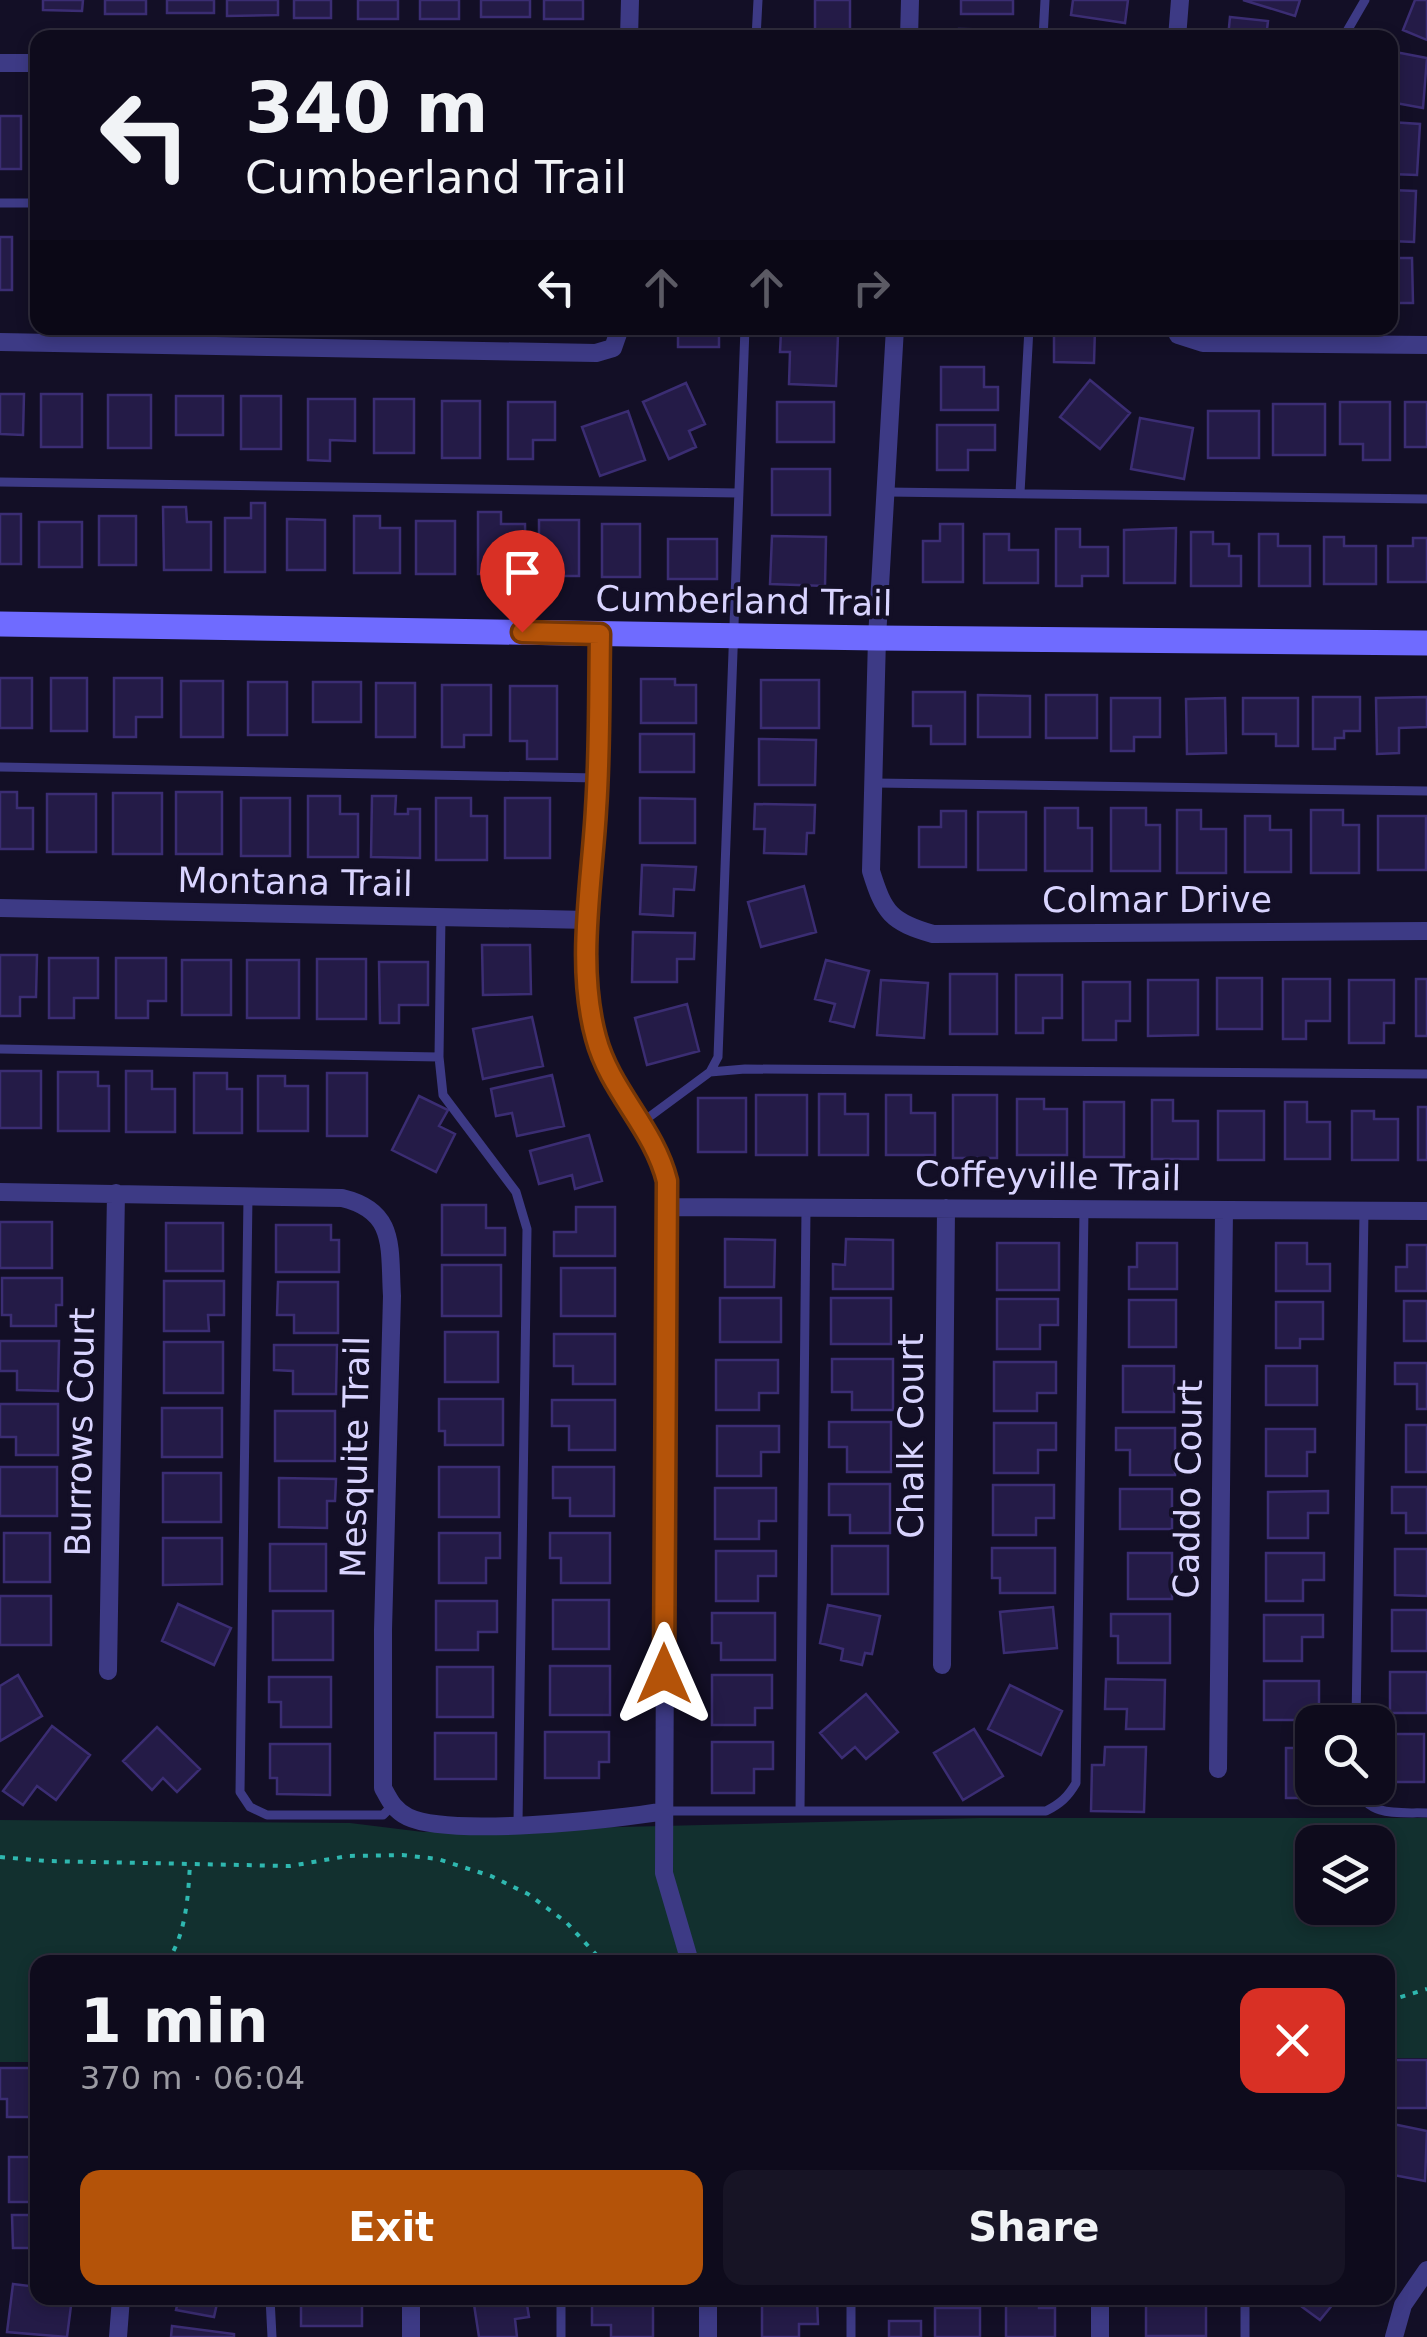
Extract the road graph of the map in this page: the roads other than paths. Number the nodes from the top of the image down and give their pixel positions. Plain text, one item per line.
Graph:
1 (630, 0) edge
2 (758, 0) edge
3 (910, 0) edge
4 (1045, 0) edge
5 (1180, 0) edge
6 (1365, 0) edge
7 (629, 30) edge
8 (756, 30) edge
9 (908, 30) edge
10 (1043, 30) edge
11 (1177, 30) edge
12 (1347, 30) edge
13 (0, 63) edge
14 (30, 63) edge
15 (0, 203) edge
16 (30, 204) edge
17 (618, 335) edge
18 (744, 335) edge
19 (895, 335) edge
20 (1030, 335) edge
21 (1185, 335) edge
22 (1332, 336) edge
23 (0, 342) edge
24 (1427, 345) edge
25 (0, 482) edge
26 (887, 492) junction
27 (738, 493) junction
28 (1020, 493) junction
29 (1427, 499) edge
30 (0, 624) edge
31 (600, 634) junction
32 (732, 635) junction
33 (877, 638) junction
34 (1427, 643) edge
35 (0, 767) edge
36 (598, 778) junction
37 (875, 783) junction
38 (1427, 790) edge
39 (0, 908) edge
40 (441, 917) junction
41 (590, 920) junction
42 (1427, 931) edge
43 (0, 1049) edge
44 (439, 1057) junction
45 (710, 1072) junction
46 (1427, 1074) edge
47 (641, 1123) junction
48 (0, 1192) edge
49 (116, 1194) junction
50 (248, 1196) junction
51 (806, 1206) junction
52 (668, 1207) junction
53 (1084, 1207) junction
54 (946, 1208) junction
55 (1224, 1210) junction
56 (1364, 1211) junction
57 (1427, 1211) edge
58 (942, 1665) dead end
59 (108, 1671) dead end
60 (1356, 1705) edge
61 (1218, 1769) dead end
62 (1369, 1805) edge
63 (392, 1806) junction
64 (665, 1811) junction
65 (800, 1811) junction
66 (1427, 1813) edge
67 (518, 1824) junction
68 (688, 1955) edge
69 (1427, 2270) edge
70 (120, 2305) edge
71 (270, 2305) edge
72 (412, 2305) edge
73 (560, 2305) edge
74 (708, 2305) edge
75 (853, 2305) edge
76 (1100, 2305) edge
77 (1245, 2305) edge
78 (118, 2337) edge
79 (272, 2337) edge
80 (411, 2337) edge
81 (561, 2337) edge
82 (708, 2337) edge
83 (851, 2337) edge
84 (1100, 2337) edge
85 (1245, 2337) edge
86 (1394, 2337) edge

1 - 7 street
2 - 8 lane
3 - 9 street
4 - 10 lane
5 - 11 street
6 - 12 lane
13 - 14 street
15 - 16 lane
17 - 23 street
18 - 27 lane
19 - 26 street
20 - 28 lane
21 - 22 street
22 - 24 street
25 - 27 lane
26 - 28 lane
26 - 33 street
27 - 32 lane
28 - 29 lane
30 - 31 street, Cumberland Trail
31 - 32 street, Cumberland Trail
31 - 36 street
32 - 33 street, Cumberland Trail
32 - 45 lane
33 - 34 street, Cumberland Trail
33 - 37 street
35 - 36 lane
36 - 41 street
37 - 38 lane
37 - 42 street, Colmar Drive
39 - 40 street, Montana Trail
40 - 41 street, Montana Trail
40 - 44 lane
41 - 47 street
43 - 44 lane
44 - 67 lane
45 - 46 lane
45 - 47 lane
47 - 52 street
48 - 49 street, Mesquite Trail
49 - 50 street, Mesquite Trail
49 - 59 street, Burrows Court
50 - 63 street, Mesquite Trail
50 - 63 lane
51 - 52 street, Coffeyville Trail
51 - 54 street, Coffeyville Trail
51 - 65 lane
52 - 64 street
53 - 54 street, Coffeyville Trail
53 - 55 street, Coffeyville Trail
53 - 65 lane
54 - 58 street, Chalk Court
55 - 56 street, Coffeyville Trail
55 - 61 street, Caddo Court
56 - 57 street, Coffeyville Trail
56 - 60 lane
62 - 66 lane
63 - 67 street
64 - 65 lane
64 - 67 street
64 - 68 street
69 - 86 street
70 - 78 street
71 - 79 lane
72 - 80 street
73 - 81 lane
74 - 82 street
75 - 83 lane
76 - 84 street
77 - 85 lane

